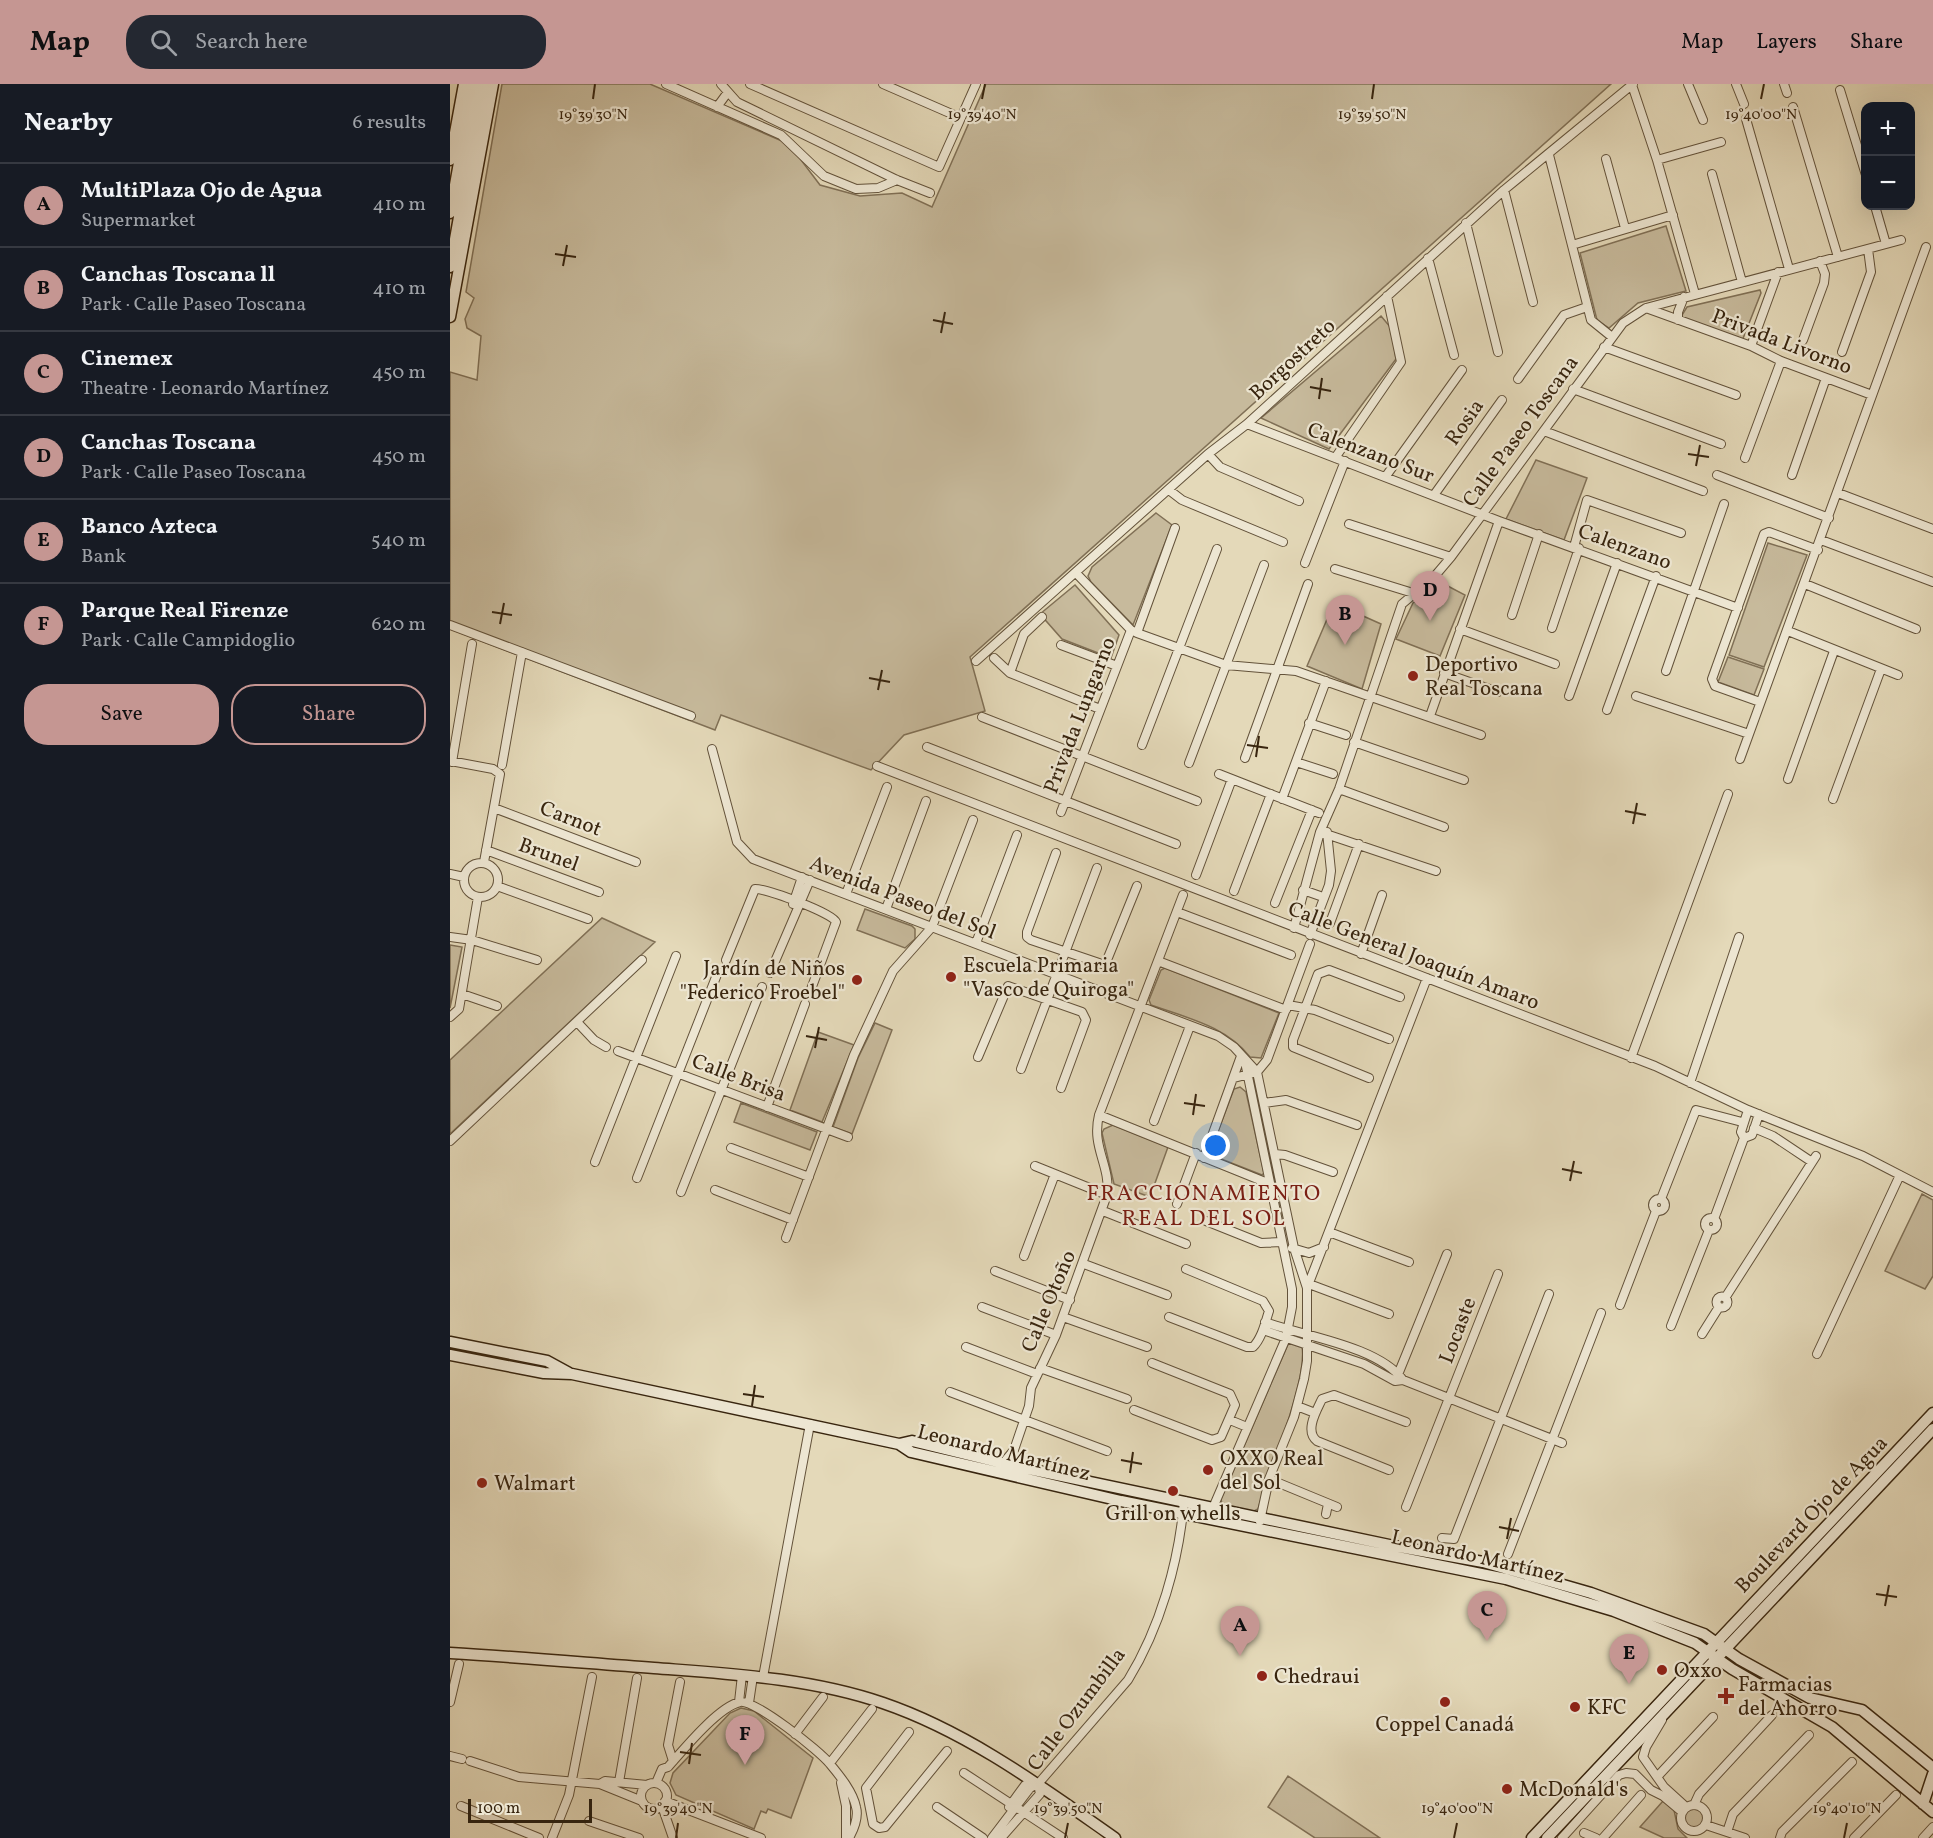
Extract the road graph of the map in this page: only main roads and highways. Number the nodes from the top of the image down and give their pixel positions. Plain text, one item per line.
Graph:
1 (464, 84) edge
2 (473, 84) edge
3 (483, 84) edge
4 (493, 84) edge
5 (450, 160) edge
6 (450, 213) edge
7 (450, 267) edge
8 (450, 317) edge
9 (450, 1342) edge
10 (450, 1355) edge
11 (572, 1374) junction
12 (1933, 1413) edge
13 (1933, 1430) edge
14 (1012, 1471) junction
15 (1260, 1523) junction
16 (1393, 1551) junction
17 (1550, 1581) junction
18 (1578, 1589) junction
19 (1560, 1594) junction
20 (1708, 1650) junction
21 (1719, 1650) junction
22 (450, 1653) edge
23 (1933, 1768) edge
24 (1933, 1774) edge
25 (1923, 1804) junction
26 (1933, 1812) edge
27 (1115, 1838) edge
28 (1532, 1838) edge
29 (1547, 1838) edge

1 - 5 main road
2 - 6 main road
3 - 7 main road
4 - 8 main road
9 - 11 main road
10 - 11 main road
11 - 14 main road, Leonardo Martínez
12 - 21 main road, Boulevard Ojo de Agua
13 - 21 main road, Boulevard Ojo de Agua
14 - 15 main road, Leonardo Martínez
14 - 15 main road, Leonardo Martínez
15 - 16 main road, Leonardo Martínez
16 - 17 main road, Leonardo Martínez
16 - 19 main road, Leonardo Martínez
17 - 18 main road, Leonardo Martínez
17 - 19 main road
18 - 19 main road
18 - 21 main road, Leonardo Martínez
19 - 20 main road, Leonardo Martínez
20 - 21 main road
20 - 28 main road
21 - 23 main road
21 - 25 main road
21 - 29 main road, Boulevard Ojo de Agua
22 - 27 main road, Calle Ozumbilla
24 - 25 main road
25 - 26 main road

